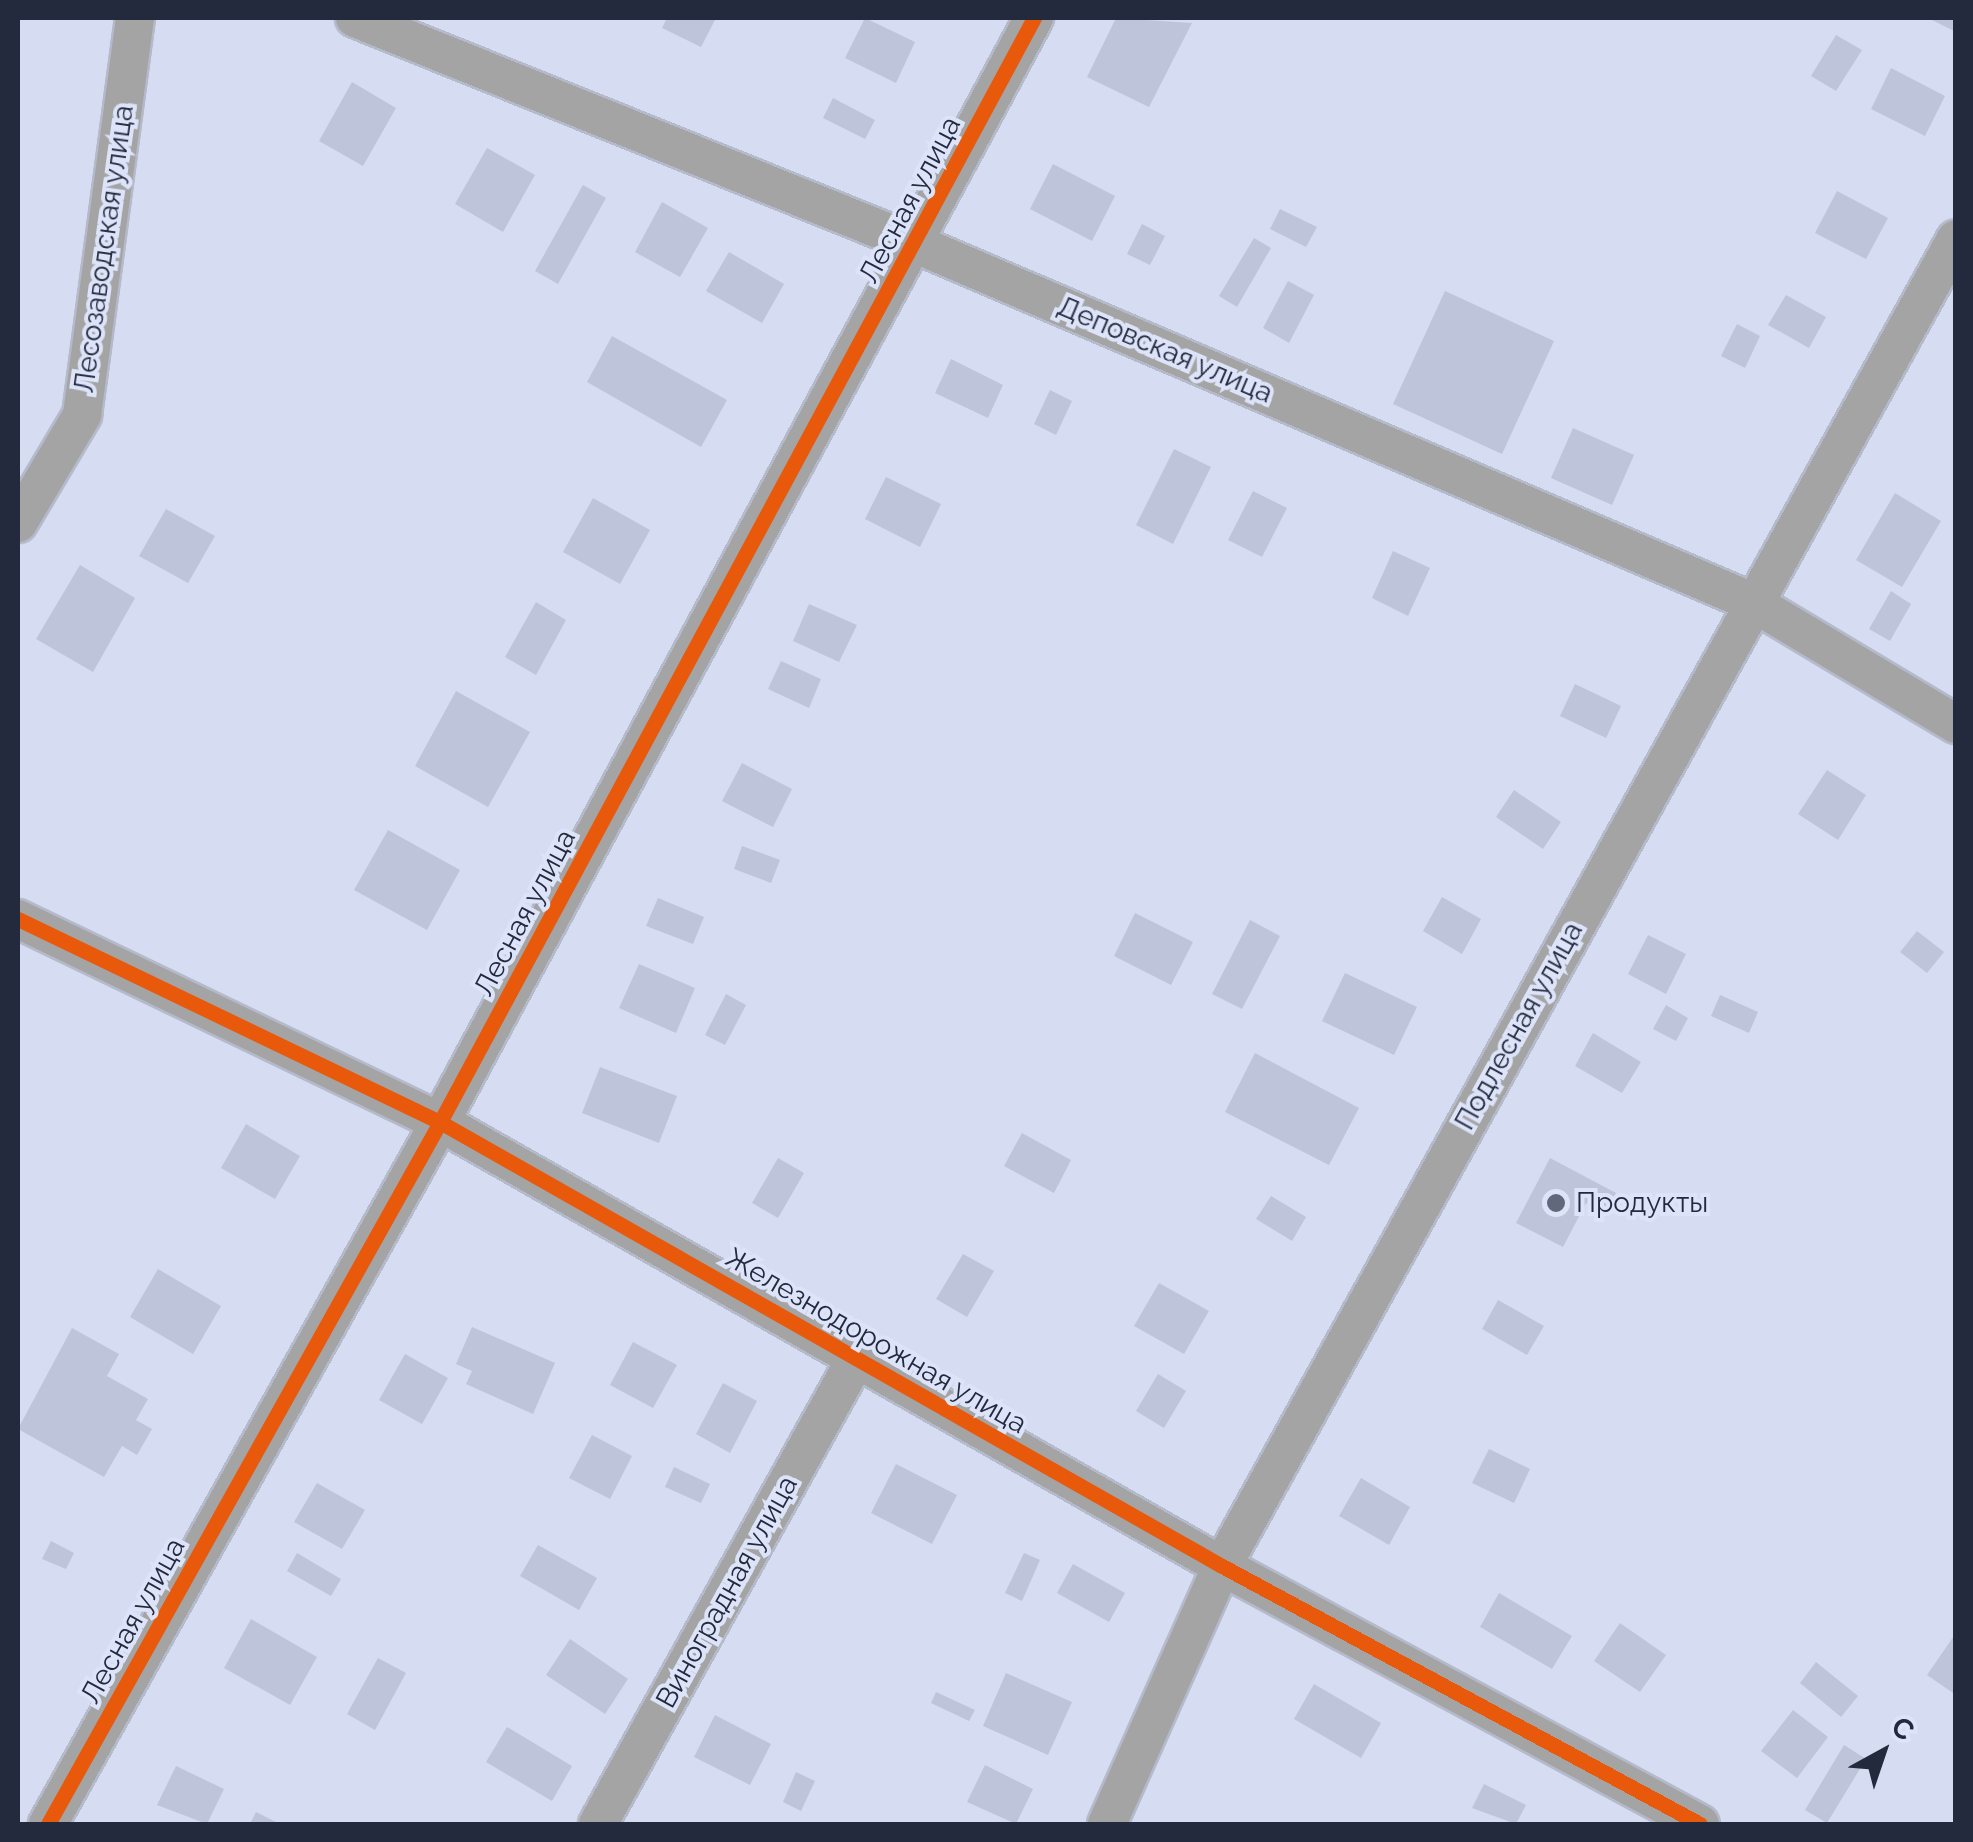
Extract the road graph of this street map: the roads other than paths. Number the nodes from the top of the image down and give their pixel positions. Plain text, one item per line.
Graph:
1 (135, 18) edge
2 (355, 18) edge
3 (1034, 18) edge
4 (1956, 239) edge
5 (916, 244) junction
6 (18, 523) edge
7 (1752, 602) junction
8 (1956, 724) edge
9 (18, 920) edge
10 (440, 1122) junction
11 (856, 1360) junction
12 (1222, 1566) junction
13 (48, 1824) edge
14 (598, 1824) edge
15 (1108, 1824) edge
16 (1700, 1824) edge

1 - 6 street, Лесозаводская улица
2 - 5 street, Деповская улица
3 - 5 street, Лесная улица
4 - 7 street, Подлесная улица
5 - 7 street, Деповская улица
5 - 10 street, Лесная улица
7 - 8 street, Деповская улица
7 - 12 street, Подлесная улица
9 - 10 street, Железнодорожная улица
10 - 11 street, Железнодорожная улица
10 - 13 street, Лесная улица
11 - 12 street, Железнодорожная улица
11 - 14 street, Виноградная улица
12 - 15 street, Подлесная улица
12 - 16 street, Железнодорожная улица

